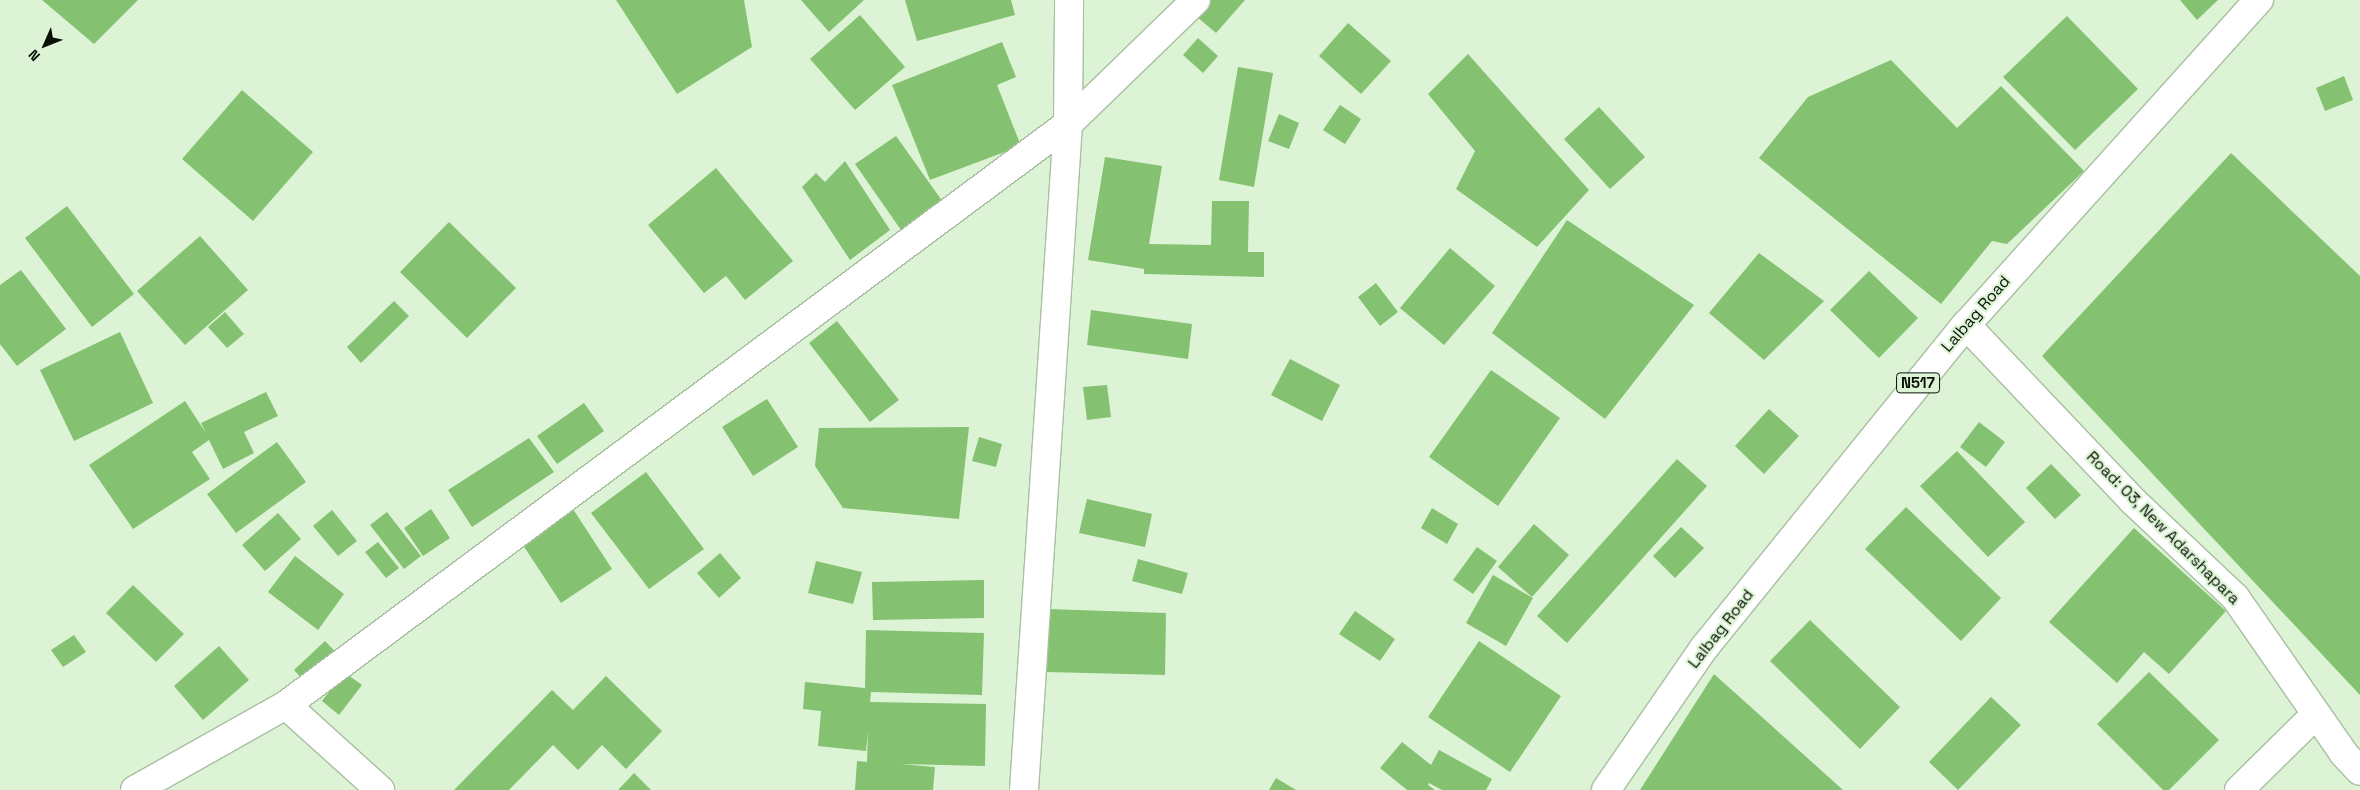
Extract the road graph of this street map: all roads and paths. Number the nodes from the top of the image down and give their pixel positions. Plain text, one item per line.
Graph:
1 (1069, 0) edge
2 (1196, 0) edge
3 (2259, 0) edge
4 (1068, 124) junction
5 (1966, 325) junction
6 (286, 705) junction
7 (2316, 714) junction
8 (2360, 771) edge
9 (135, 790) edge
10 (380, 790) edge
11 (1024, 790) edge
12 (1606, 790) edge
13 (2239, 790) edge

1 - 4 main road
2 - 4 main road
3 - 5 main road, Lalbag Road / N517
4 - 6 main road
4 - 11 main road
5 - 7 main road, Road: 03, New Adarshapara
5 - 12 main road, Lalbag Road / N517
6 - 9 main road
6 - 10 main road
7 - 8 main road, Road: 03, New Adarshapara
7 - 13 main road

